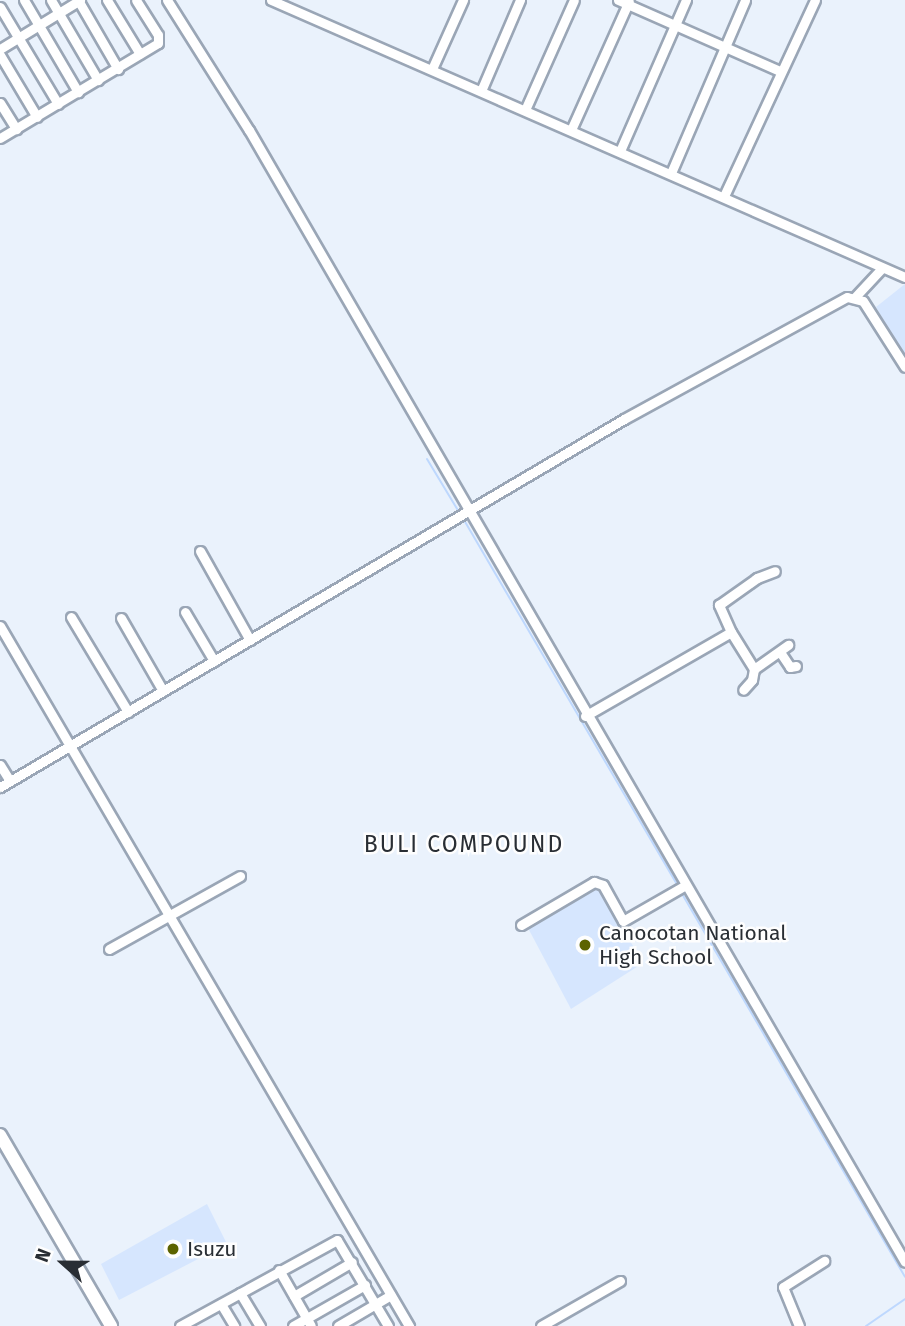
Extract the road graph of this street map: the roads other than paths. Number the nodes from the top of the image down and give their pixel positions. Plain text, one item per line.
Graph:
1 (24, 0) edge
2 (51, 0) edge
3 (79, 0) edge
4 (107, 0) edge
5 (136, 0) edge
6 (167, 0) edge
7 (271, 0) edge
8 (463, 0) edge
9 (520, 0) edge
10 (574, 0) edge
11 (618, 0) edge
12 (686, 0) edge
13 (745, 0) edge
14 (815, 0) edge
15 (629, 2) edge
16 (0, 7) edge
17 (58, 12) junction
18 (39, 24) junction
19 (675, 25) junction
20 (19, 37) junction
21 (724, 47) junction
22 (0, 49) edge
23 (140, 54) junction
24 (0, 55) edge
25 (118, 69) junction
26 (432, 69) junction
27 (780, 71) junction
28 (99, 80) junction
29 (481, 91) junction
30 (78, 92) junction
31 (0, 103) edge
32 (58, 104) junction
33 (525, 110) junction
34 (37, 117) junction
35 (16, 129) junction
36 (571, 130) junction
37 (0, 138) edge
38 (620, 151) junction
39 (671, 173) junction
40 (723, 196) junction
41 (883, 268) junction
42 (905, 277) edge
43 (856, 297) junction
44 (905, 367) edge
45 (467, 514) junction
46 (200, 551) dead end
47 (775, 571) dead end
48 (185, 612) dead end
49 (71, 617) dead end
50 (121, 618) dead end
51 (0, 626) edge
52 (731, 632) junction
53 (250, 640) junction
54 (788, 645) dead end
55 (780, 652) junction
56 (214, 661) junction
57 (796, 666) dead end
58 (754, 669) junction
59 (743, 690) dead end
60 (163, 691) junction
61 (128, 712) junction
62 (585, 716) junction
63 (73, 744) junction
64 (0, 765) edge
65 (10, 781) junction
66 (0, 787) edge
67 (240, 876) dead end
68 (684, 886) junction
69 (170, 916) junction
70 (521, 925) dead end
71 (109, 949) dead end
72 (0, 1135) edge
73 (824, 1261) dead end
74 (352, 1262) junction
75 (905, 1262) edge
76 (279, 1270) junction
77 (620, 1281) dead end
78 (365, 1285) junction
79 (240, 1293) junction
80 (391, 1295) junction
81 (294, 1296) junction
82 (221, 1304) junction
83 (376, 1304) junction
84 (309, 1322) edge
85 (547, 1325) edge
86 (111, 1326) edge
87 (180, 1326) edge
88 (233, 1326) edge
89 (260, 1326) edge
90 (293, 1326) edge
91 (338, 1326) edge
92 (388, 1326) edge
93 (409, 1326) edge
94 (799, 1326) edge

1 - 18 street
2 - 17 street
3 - 17 street
3 - 25 street
4 - 23 street
5 - 23 street
6 - 45 street
7 - 26 street
8 - 26 street
9 - 29 street
10 - 33 street
11 - 15 street
12 - 19 street
13 - 21 street
14 - 27 street
15 - 19 street
15 - 36 street
16 - 20 street
17 - 18 street
17 - 28 street
18 - 20 street
18 - 30 street
19 - 21 street
19 - 38 street
20 - 22 street
20 - 32 street
21 - 27 street
21 - 39 street
23 - 25 street
24 - 34 street
25 - 28 street
26 - 29 street
27 - 40 street
28 - 30 street
29 - 33 street
30 - 32 street
31 - 35 street
32 - 34 street
33 - 36 street
34 - 35 street
35 - 37 street
36 - 38 street
38 - 39 street
39 - 40 street
40 - 41 street
41 - 42 street
41 - 43 street
43 - 44 street
43 - 45 street
45 - 53 street
45 - 62 street
46 - 53 street
47 - 52 street
48 - 56 street
49 - 61 street
50 - 60 street
51 - 63 street
52 - 58 street
52 - 62 street
53 - 56 street
54 - 55 street
55 - 57 street
55 - 58 street
56 - 60 street
58 - 59 street
60 - 61 street
61 - 63 street
62 - 68 street
63 - 65 street
63 - 69 street
64 - 65 street
65 - 66 street
67 - 69 street
68 - 70 street
68 - 75 street
69 - 71 street
69 - 80 street
72 - 86 highway
73 - 94 street
74 - 76 street
74 - 78 street
74 - 81 street
76 - 79 street
76 - 81 street
77 - 85 street
78 - 83 street
78 - 84 street
79 - 82 street
79 - 89 street
80 - 83 street
80 - 93 street
81 - 84 street
82 - 87 street
82 - 88 street
83 - 91 street
83 - 92 street
84 - 90 street

